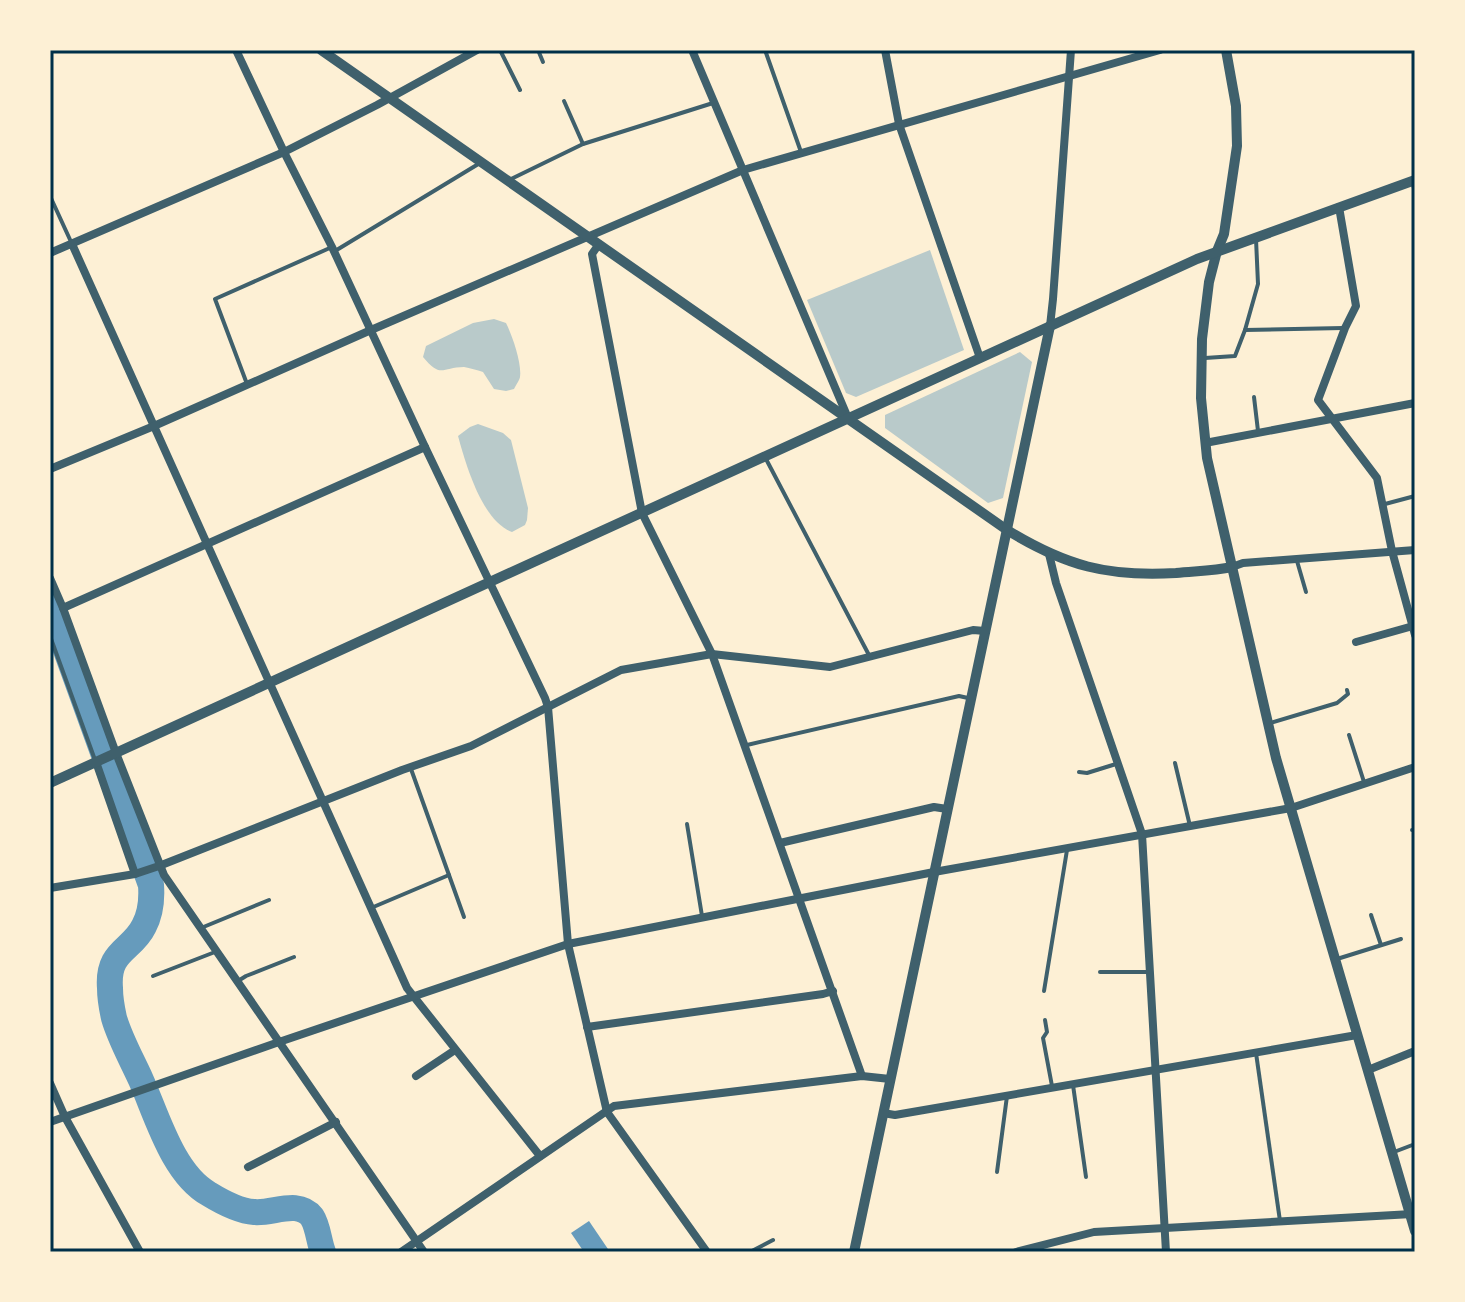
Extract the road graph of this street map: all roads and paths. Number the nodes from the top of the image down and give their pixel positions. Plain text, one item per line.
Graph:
1 (236, 50) edge
2 (321, 50) edge
3 (477, 50) edge
4 (500, 50) edge
5 (538, 50) edge
6 (692, 50) edge
7 (765, 50) edge
8 (885, 50) edge
9 (1071, 50) edge
10 (1160, 50) edge
11 (1226, 50) edge
12 (543, 62) dead end
13 (1069, 76) junction
14 (520, 90) dead end
15 (389, 97) junction
16 (564, 101) dead end
17 (714, 103) junction
18 (899, 124) junction
19 (583, 144) junction
20 (284, 152) junction
21 (801, 152) junction
22 (480, 163) junction
23 (743, 170) junction
24 (506, 181) junction
25 (1414, 181) edge
26 (1415, 193) edge
27 (50, 196) edge
28 (1339, 207) junction
29 (588, 236) junction
30 (1256, 237) junction
31 (72, 244) junction
32 (599, 244) junction
33 (333, 249) junction
34 (1217, 251) junction
35 (50, 253) edge
36 (1050, 326) junction
37 (1345, 328) junction
38 (371, 330) junction
39 (1245, 330) junction
40 (980, 358) junction
41 (1201, 358) junction
42 (248, 386) junction
43 (1254, 397) dead end
44 (1415, 403) edge
45 (848, 419) junction
46 (1332, 420) junction
47 (154, 426) junction
48 (1258, 434) junction
49 (1205, 443) junction
50 (425, 447) junction
51 (765, 457) junction
52 (50, 469) edge
53 (1415, 496) edge
54 (1382, 504) junction
55 (642, 513) junction
56 (1007, 530) junction
57 (208, 543) junction
58 (1415, 550) edge
59 (1392, 551) junction
60 (1049, 554) junction
61 (1296, 559) junction
62 (1232, 567) junction
63 (50, 578) edge
64 (489, 582) junction
65 (1306, 592) dead end
66 (63, 608) junction
67 (985, 631) junction
68 (1414, 631) edge
69 (50, 636) edge
70 (1356, 642) dead end
71 (712, 654) junction
72 (870, 657) junction
73 (270, 682) junction
74 (1347, 690) dead end
75 (970, 698) junction
76 (548, 707) junction
77 (1268, 724) junction
78 (1349, 735) dead end
79 (744, 745) junction
80 (113, 754) junction
81 (98, 761) junction
82 (1118, 763) junction
83 (1175, 763) dead end
84 (410, 767) junction
85 (1415, 767) edge
86 (1079, 772) dead end
87 (50, 783) edge
88 (1364, 784) junction
89 (324, 800) junction
90 (1291, 808) junction
91 (947, 809) junction
92 (687, 824) dead end
93 (1190, 826) junction
94 (1142, 834) junction
95 (780, 843) junction
96 (1067, 850) junction
97 (156, 867) junction
98 (934, 872) junction
99 (137, 874) junction
100 (449, 875) junction
101 (50, 888) edge
102 (800, 899) junction
103 (269, 900) dead end
104 (371, 908) junction
105 (1371, 915) dead end
106 (464, 917) dead end
107 (702, 918) junction
108 (201, 929) junction
109 (1401, 939) dead end
110 (568, 944) junction
111 (1381, 945) junction
112 (216, 951) junction
113 (294, 957) dead end
114 (1335, 960) junction
115 (1100, 972) dead end
116 (1151, 972) junction
117 (153, 976) dead end
118 (238, 981) junction
119 (833, 991) junction
120 (1044, 991) dead end
121 (412, 997) junction
122 (1045, 1020) dead end
123 (587, 1027) junction
124 (1357, 1035) junction
125 (279, 1042) junction
126 (455, 1050) junction
127 (1415, 1051) edge
128 (1256, 1053) junction
129 (1368, 1070) junction
130 (1155, 1071) junction
131 (416, 1076) dead end
132 (862, 1076) junction
133 (890, 1079) junction
134 (50, 1083) edge
135 (1073, 1085) junction
136 (1052, 1089) junction
137 (1007, 1096) junction
138 (607, 1112) junction
139 (883, 1113) junction
140 (65, 1117) junction
141 (50, 1122) edge
142 (336, 1122) junction
143 (1415, 1144) edge
144 (1392, 1153) junction
145 (540, 1156) junction
146 (248, 1167) dead end
147 (997, 1172) dead end
148 (1086, 1177) dead end
149 (1413, 1214) edge
150 (1280, 1222) junction
151 (1164, 1228) junction
152 (1415, 1231) edge
153 (773, 1240) dead end
154 (416, 1242) junction
155 (138, 1251) edge
156 (401, 1252) edge
157 (424, 1252) edge
158 (707, 1252) edge
159 (750, 1252) edge
160 (854, 1252) edge
161 (1016, 1252) edge
162 (1166, 1252) edge

1 - 20 street
2 - 15 street
3 - 15 street
4 - 14 lane
5 - 12 lane
6 - 17 street
7 - 21 lane
8 - 18 street
9 - 13 street
10 - 13 street
11 - 34 street
13 - 18 street
13 - 36 street
15 - 20 street
15 - 22 street
16 - 19 lane
17 - 19 lane
17 - 23 street
18 - 21 street
18 - 40 street
19 - 24 lane
20 - 31 street
20 - 33 street
21 - 23 street
22 - 24 street
22 - 33 lane
23 - 29 street
23 - 45 street
24 - 29 street
25 - 26 lane
25 - 28 street
27 - 31 lane
28 - 30 street
28 - 37 street
29 - 32 street
29 - 38 street
30 - 34 street
30 - 39 lane
31 - 35 street
31 - 47 street
32 - 45 street
32 - 55 street
33 - 38 street
33 - 42 lane
34 - 36 street
34 - 41 street
36 - 40 street
36 - 56 street
37 - 39 lane
37 - 46 street
38 - 42 street
38 - 50 street
39 - 41 lane
40 - 45 street
41 - 49 street
42 - 47 street
43 - 48 lane
44 - 46 street
45 - 51 street
45 - 56 street
46 - 48 street
46 - 54 street
47 - 52 street
47 - 57 street
48 - 49 street
49 - 62 street
50 - 57 street
50 - 64 street
51 - 55 street
51 - 72 lane
53 - 54 lane
54 - 59 street
55 - 64 street
55 - 71 street
56 - 60 street
56 - 67 street
57 - 66 street
57 - 73 street
58 - 59 street
59 - 61 street
59 - 68 street
60 - 62 street
60 - 82 street
61 - 62 street
61 - 65 lane
62 - 77 street
63 - 66 street
64 - 73 street
64 - 76 street
66 - 80 street
67 - 72 street
67 - 75 street
68 - 70 street
69 - 81 lane
71 - 72 street
71 - 76 street
71 - 79 street
73 - 80 street
73 - 89 street
74 - 77 lane
75 - 79 lane
75 - 91 street
76 - 84 street
76 - 110 street
77 - 90 street
78 - 88 lane
79 - 95 street
80 - 81 street
80 - 97 street
81 - 87 street
81 - 99 street
82 - 86 lane
82 - 94 street
83 - 93 lane
84 - 89 street
84 - 100 lane
85 - 88 street
88 - 90 street
89 - 97 street
89 - 104 street
90 - 93 street
90 - 114 street
91 - 95 street
91 - 98 street
92 - 107 lane
93 - 94 street
94 - 96 street
94 - 116 street
95 - 102 street
96 - 98 street
96 - 120 lane
97 - 99 street
97 - 108 street
98 - 102 street
98 - 133 street
99 - 101 street
100 - 104 lane
100 - 106 lane
102 - 107 street
102 - 119 street
103 - 108 lane
104 - 121 street
105 - 111 lane
107 - 110 street
108 - 112 street
109 - 111 lane
110 - 121 street
110 - 123 street
111 - 114 lane
112 - 117 lane
112 - 118 street
113 - 118 lane
114 - 124 street
115 - 116 lane
116 - 130 street
118 - 125 street
119 - 123 street
119 - 132 street
121 - 125 street
121 - 126 street
122 - 136 lane
123 - 138 street
124 - 128 street
124 - 129 street
125 - 140 street
125 - 142 street
126 - 131 street
126 - 145 street
127 - 129 street
128 - 130 street
128 - 150 lane
129 - 144 street
130 - 135 street
130 - 151 street
132 - 133 street
132 - 138 street
133 - 139 street
134 - 140 street
135 - 136 street
135 - 148 lane
136 - 137 street
137 - 139 street
137 - 147 lane
138 - 145 street
138 - 158 street
139 - 160 street
140 - 141 street
140 - 155 street
142 - 146 street
142 - 154 street
143 - 144 lane
144 - 149 street
145 - 154 street
149 - 150 street
149 - 152 street
150 - 151 street
151 - 161 street
151 - 162 street
153 - 159 lane
154 - 156 street
154 - 157 street

